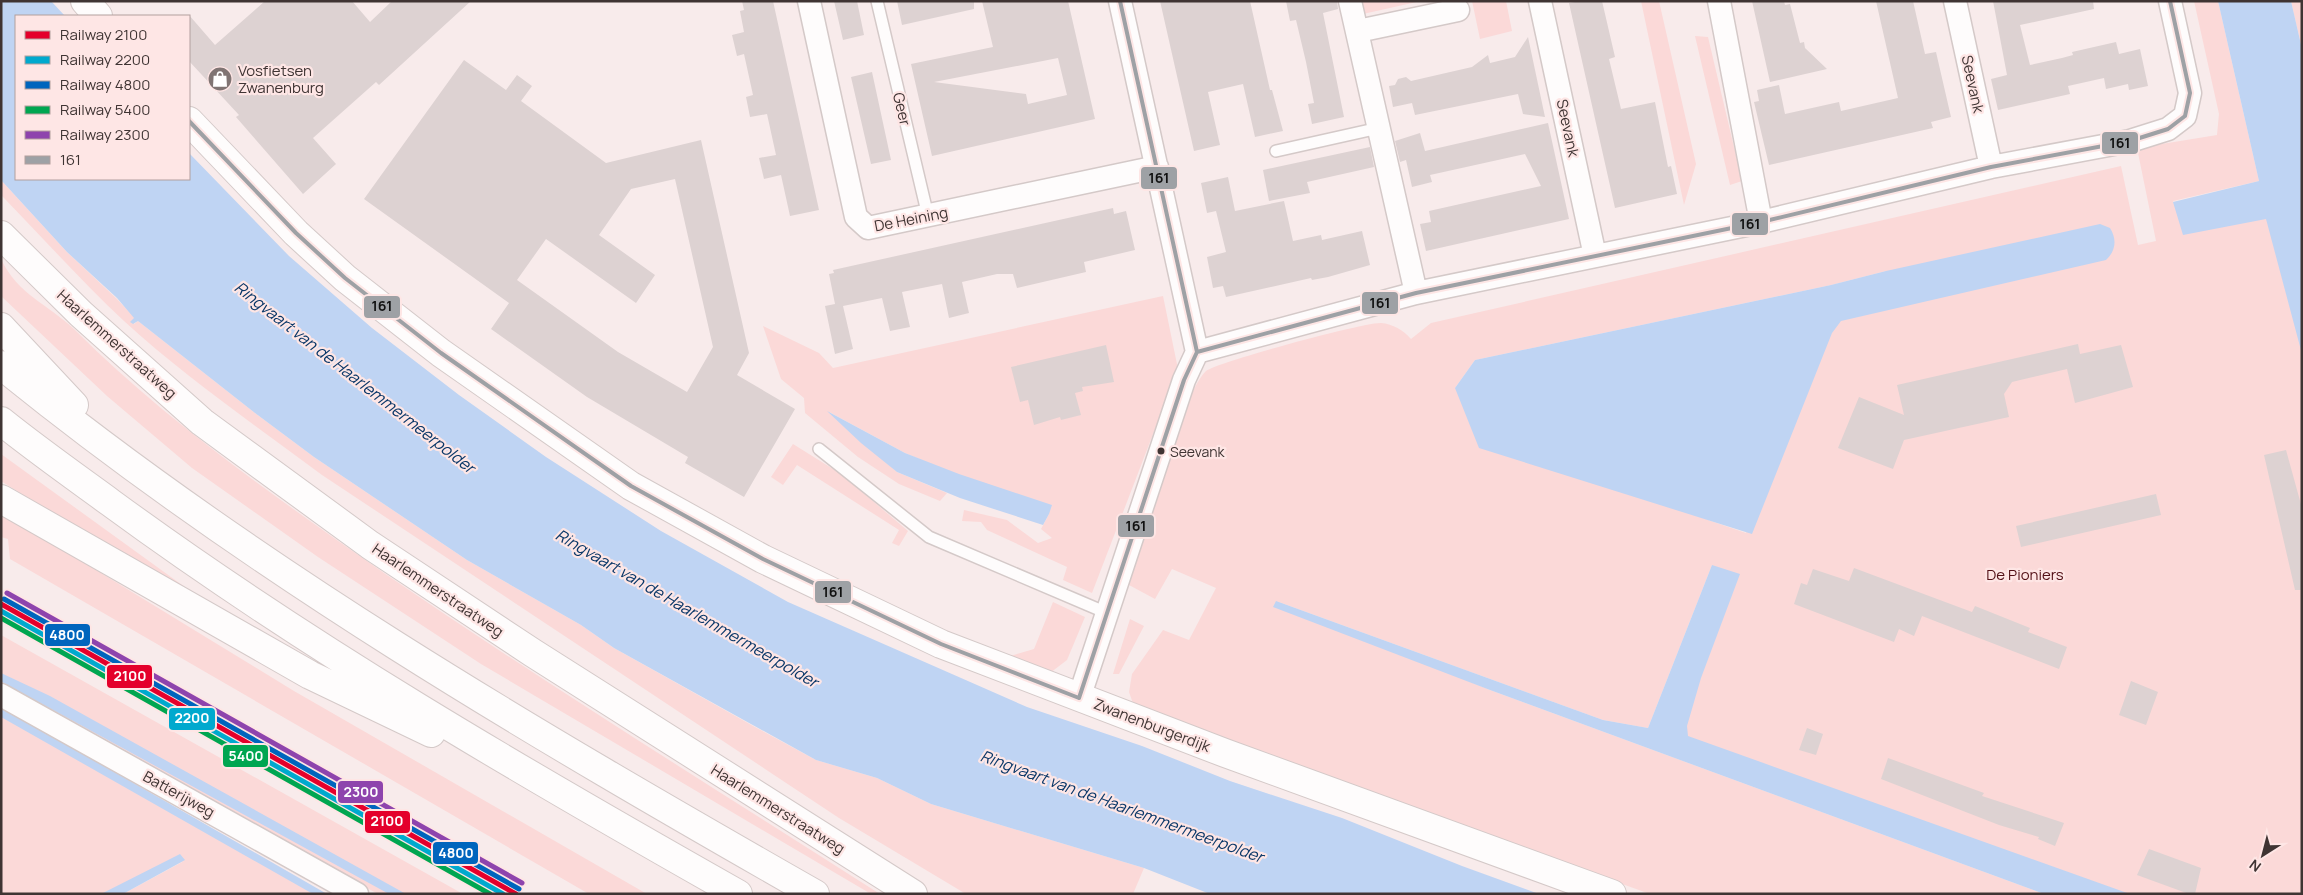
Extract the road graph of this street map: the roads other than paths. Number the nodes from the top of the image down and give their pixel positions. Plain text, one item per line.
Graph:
1 (85, 1) edge
2 (809, 1) edge
3 (876, 1) edge
4 (1120, 1) edge
5 (1350, 1) edge
6 (1540, 1) edge
7 (1719, 1) edge
8 (1955, 1) edge
9 (2170, 1) edge
10 (1458, 10) dead end
11 (97, 15) edge
12 (1358, 31) junction
13 (190, 122) edge
14 (1379, 128) junction
15 (1276, 151) dead end
16 (1157, 167) junction
17 (1991, 167) junction
18 (928, 216) junction
19 (1762, 222) junction
20 (1, 235) edge
21 (1595, 256) junction
22 (1416, 292) junction
23 (1, 327) edge
24 (1197, 352) junction
25 (1, 365) edge
26 (1, 421) edge
27 (819, 449) dead end
28 (123, 460) junction
29 (1, 499) edge
30 (1107, 613) junction
31 (1, 695) edge
32 (1079, 698) junction
33 (588, 809) junction
34 (357, 894) edge
35 (738, 894) edge
36 (815, 894) edge
37 (913, 894) edge
38 (1612, 894) edge

1 - 11 main road
2 - 18 street, De Heining
3 - 18 lane, Geer
4 - 16 street
5 - 12 street
6 - 21 street, Seevank
7 - 19 street
8 - 17 street, Seevank
9 - 17 street
10 - 12 street
12 - 14 street
13 - 32 main road, Zwanenburgerdijk
14 - 15 lane
14 - 22 street
16 - 18 street, De Heining
16 - 24 street
17 - 19 street
19 - 21 street
20 - 37 main road, Haarlemmerstraatweg
21 - 22 street
22 - 24 street
23 - 28 main road
24 - 30 street
25 - 28 main road
26 - 33 main road
27 - 30 lane
28 - 36 main road
29 - 33 main road
30 - 32 street
31 - 34 street, Batterijweg
32 - 38 main road, Zwanenburgerdijk
33 - 35 main road

